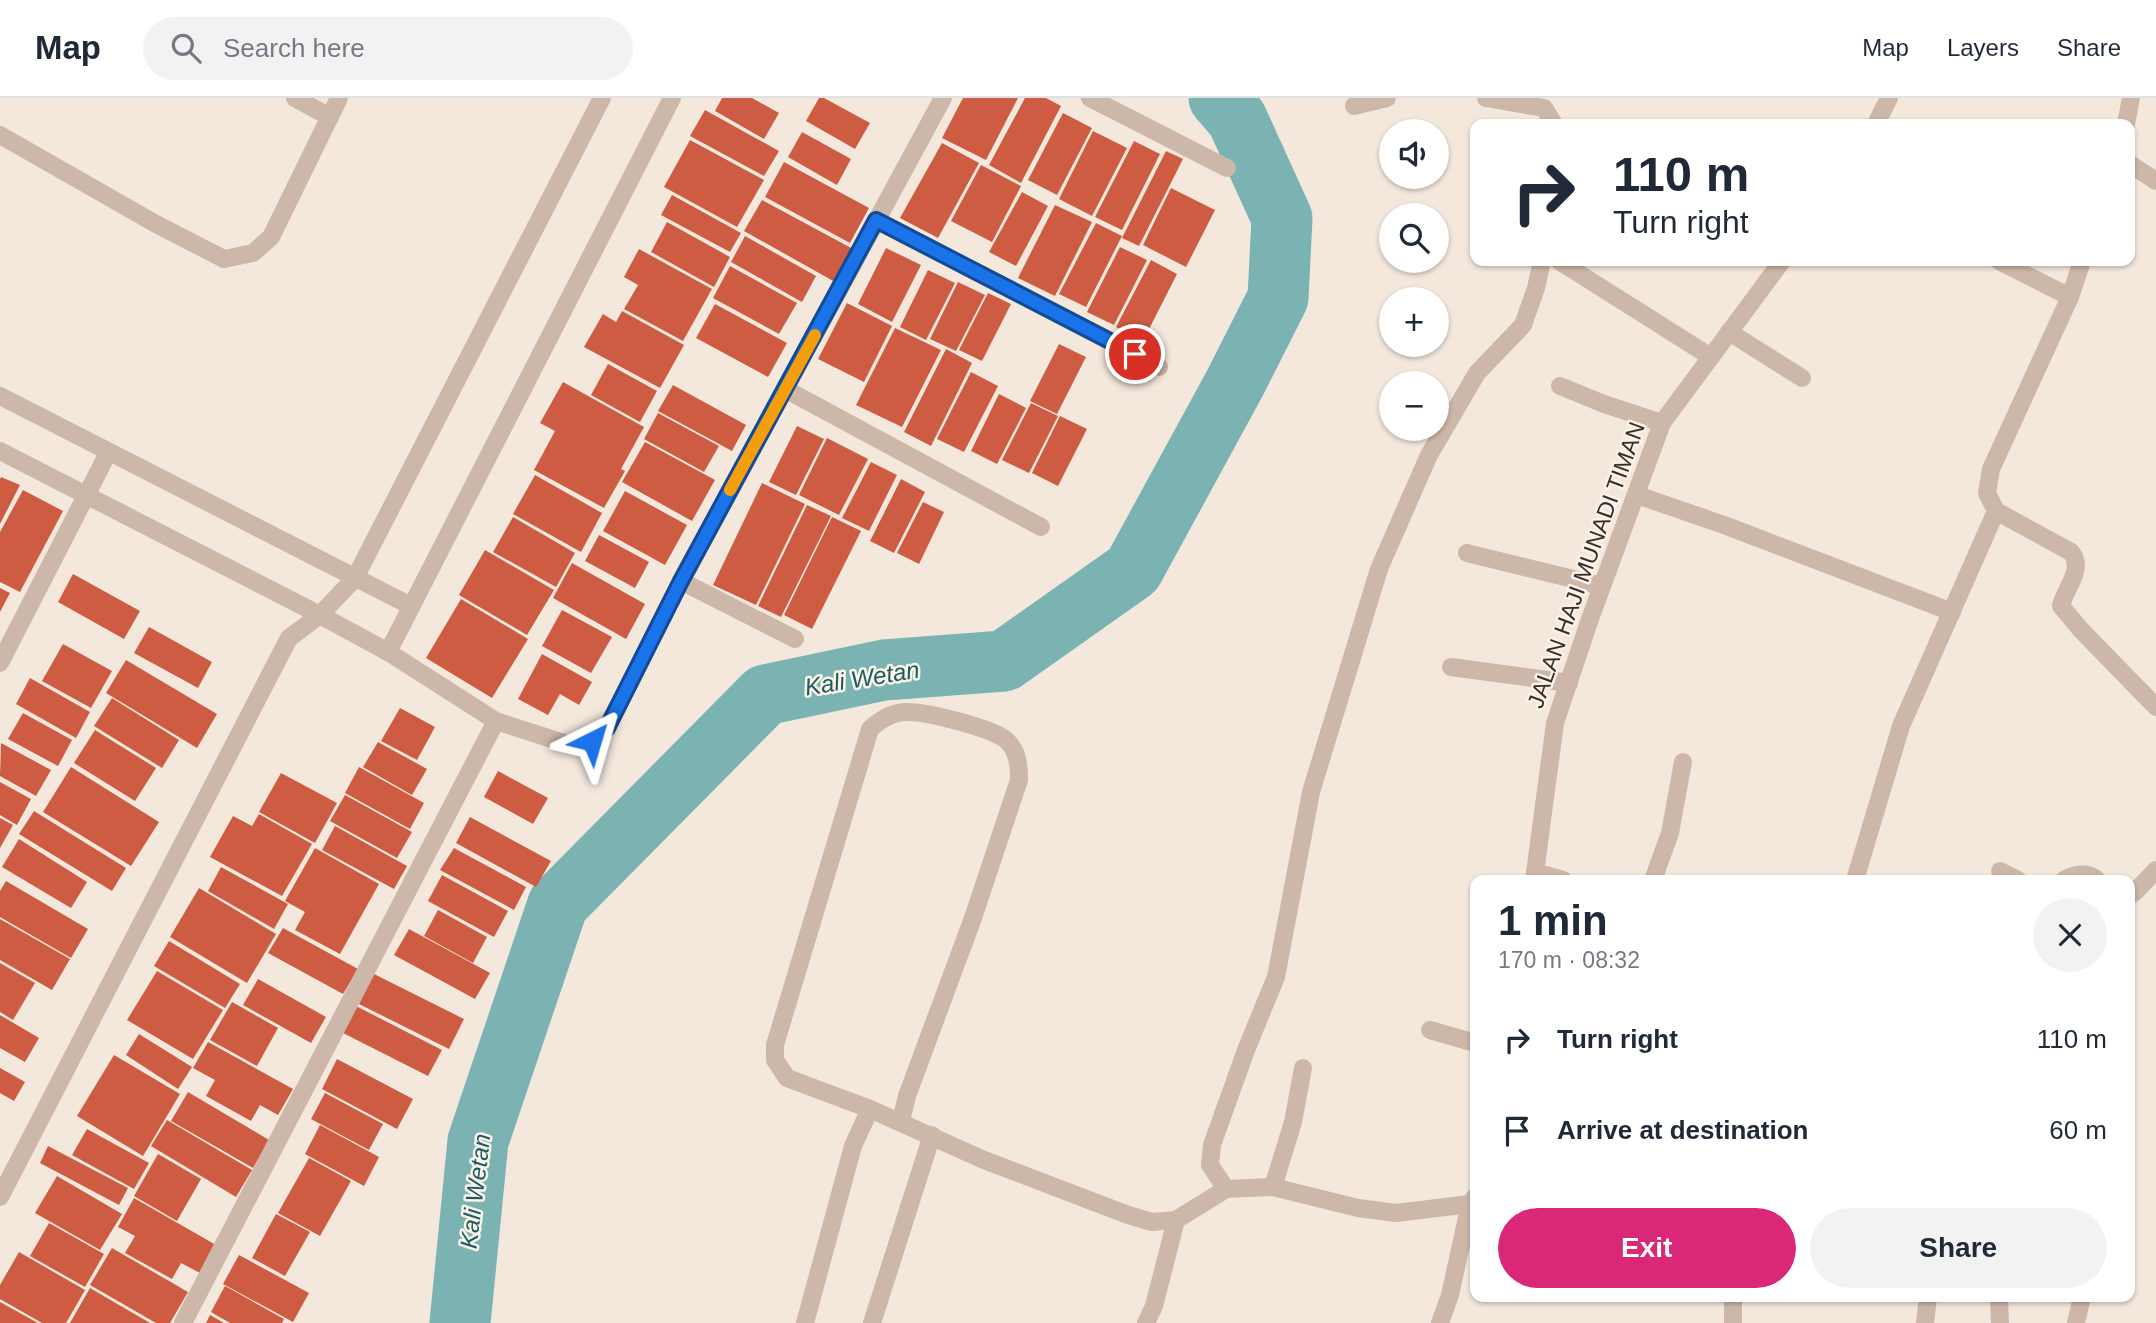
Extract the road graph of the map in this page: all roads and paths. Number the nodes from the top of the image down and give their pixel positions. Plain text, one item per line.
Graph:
1 (295, 98) edge
2 (339, 98) edge
3 (602, 98) edge
4 (672, 98) edge
5 (943, 98) edge
6 (1090, 98) edge
7 (1387, 98) edge
8 (1486, 98) edge
9 (1889, 98) edge
10 (2131, 98) edge
11 (1354, 106) dead end
12 (330, 117) junction
13 (1551, 119) edge
14 (1878, 119) edge
15 (2127, 119) edge
16 (0, 135) edge
17 (2135, 167) edge
18 (1227, 168) dead end
19 (2156, 181) edge
20 (876, 220) junction
21 (1541, 266) edge
22 (1567, 266) edge
23 (1778, 266) edge
24 (2009, 266) edge
25 (2080, 266) edge
26 (2070, 296) junction
27 (1729, 332) junction
28 (1711, 357) junction
29 (1159, 367) dead end
30 (1802, 378) dead end
31 (1560, 386) dead end
32 (785, 389) junction
33 (0, 396) edge
34 (1661, 423) junction
35 (0, 451) edge
36 (108, 453) junction
37 (86, 494) junction
38 (1637, 495) junction
39 (1996, 511) junction
40 (1041, 527) dead end
41 (1467, 553) dead end
42 (355, 578) junction
43 (681, 581) junction
44 (1602, 586) junction
45 (411, 606) junction
46 (1952, 612) junction
47 (320, 614) junction
48 (795, 639) dead end
49 (388, 652) junction
50 (0, 663) edge
51 (1451, 667) dead end
52 (1569, 682) junction
53 (2156, 707) edge
54 (496, 721) junction
55 (1683, 762) dead end
56 (2156, 870) edge
57 (2000, 871) dead end
58 (1535, 875) edge
59 (1655, 875) edge
60 (1856, 875) edge
61 (2008, 875) edge
62 (2135, 892) edge
63 (1430, 1030) dead end
64 (1470, 1042) edge
65 (1303, 1068) dead end
66 (870, 1109) junction
67 (901, 1121) junction
68 (932, 1135) junction
69 (1273, 1187) junction
70 (1226, 1189) junction
71 (0, 1197) edge
72 (1470, 1201) edge
73 (1470, 1212) edge
74 (1176, 1220) junction
75 (1733, 1302) edge
76 (1927, 1302) edge
77 (1999, 1302) edge
78 (2081, 1302) edge
79 (183, 1323) edge
80 (805, 1323) edge
81 (872, 1323) edge
82 (1146, 1323) edge
83 (1440, 1323) edge
84 (1733, 1323) edge
85 (1925, 1323) edge
86 (2000, 1323) edge
87 (2076, 1323) edge

1 - 12 street
2 - 12 street
3 - 42 street
4 - 45 street
5 - 20 street
6 - 18 street
7 - 11 street
8 - 13 street
9 - 14 street
10 - 15 street
12 - 16 street
17 - 19 street
20 - 29 street
20 - 32 street
21 - 70 street
22 - 28 street
23 - 27 street, JALAN HAJI MUNADI TIMAN
24 - 26 street
25 - 26 street
26 - 39 street
27 - 28 street, JALAN HAJI MUNADI TIMAN
27 - 30 street
28 - 34 street, JALAN HAJI MUNADI TIMAN
31 - 34 street
32 - 40 street
32 - 43 street
33 - 36 street
34 - 38 street, JALAN HAJI MUNADI TIMAN
35 - 37 street
36 - 37 street
36 - 42 street
37 - 47 street
37 - 50 street
38 - 44 street, JALAN HAJI MUNADI TIMAN
38 - 46 street
39 - 46 street
39 - 53 street
41 - 44 street
42 - 45 street
42 - 47 street
43 - 48 street
43 - 54 street
44 - 52 street, JALAN HAJI MUNADI TIMAN
45 - 49 street
46 - 60 street
47 - 49 street
47 - 71 street
49 - 54 street
51 - 52 street
52 - 58 street, JALAN HAJI MUNADI TIMAN
54 - 79 street
55 - 59 street
56 - 62 street
57 - 61 street
63 - 64 street
65 - 69 street
66 - 67 street
66 - 67 street
66 - 80 street
67 - 68 street
68 - 74 street
68 - 81 street
69 - 70 street
69 - 72 street
70 - 74 street
73 - 83 street
74 - 82 street
75 - 84 street
76 - 85 street
77 - 86 street
78 - 87 street

